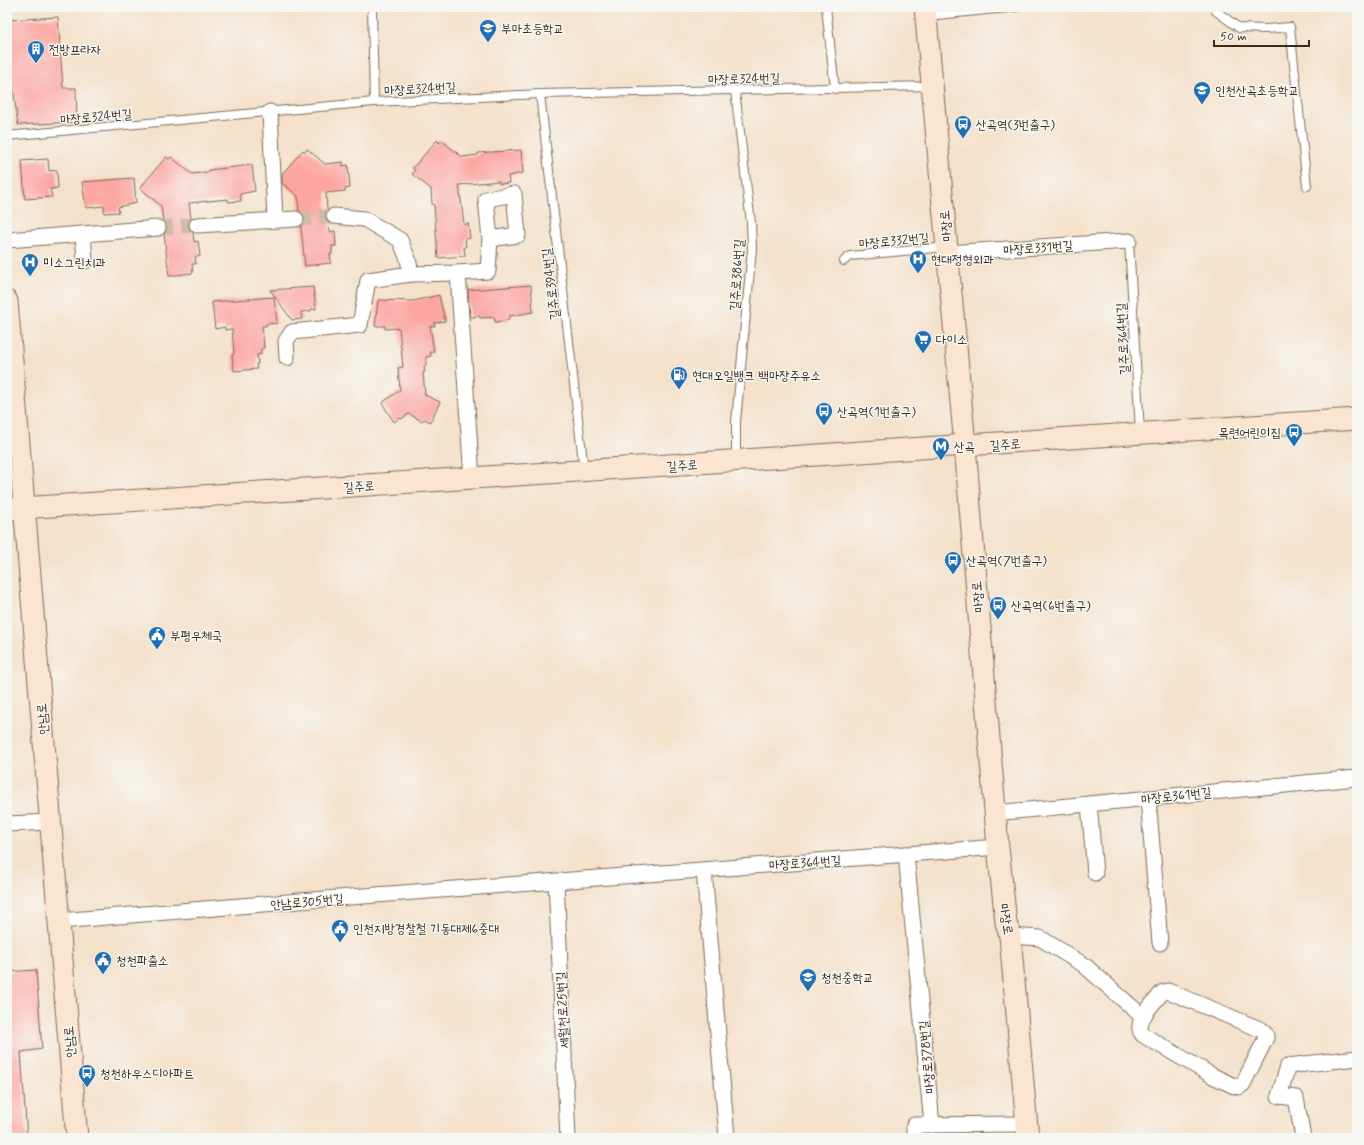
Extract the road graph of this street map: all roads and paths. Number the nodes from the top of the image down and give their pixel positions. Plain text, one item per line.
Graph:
1 (372, 7) edge
2 (826, 7) edge
3 (1017, 7) edge
4 (1215, 7) edge
5 (926, 12) edge
6 (933, 86) junction
7 (835, 89) junction
8 (735, 91) junction
9 (540, 94) junction
10 (374, 102) junction
11 (270, 112) junction
12 (7, 136) edge
13 (1307, 186) dead end
14 (334, 216) tunnel mouth
15 (275, 219) junction
16 (296, 219) tunnel mouth
17 (197, 226) tunnel mouth
18 (158, 228) tunnel mouth
19 (83, 234) junction
20 (490, 239) dead end
21 (7, 240) edge
22 (1129, 241) joint
23 (947, 250) junction
24 (85, 261) dead end
25 (844, 261) dead end
26 (458, 273) junction
27 (411, 274) junction
28 (7, 301) edge
29 (288, 358) dead end
30 (1357, 420) edge
31 (1140, 434) junction
32 (965, 446) junction
33 (736, 461) junction
34 (584, 471) junction
35 (472, 478) junction
36 (16, 509) edge
37 (1357, 778) edge
38 (1148, 798) junction
39 (1089, 804) junction
40 (995, 813) junction
41 (51, 822) junction
42 (7, 824) edge
43 (998, 847) junction
44 (906, 854) junction
45 (704, 870) junction
46 (1095, 873) dead end
47 (556, 881) junction
48 (59, 921) junction
49 (1010, 936) junction
50 (1160, 943) dead end
51 (1143, 1017) junction
52 (1357, 1058) edge
53 (932, 1125) junction
54 (1027, 1131) edge
55 (77, 1138) edge
56 (568, 1138) edge
57 (727, 1138) edge
58 (914, 1138) edge
59 (1304, 1138) edge

1 - 10 lane
2 - 7 lane
3 - 5 lane
4 - 13 lane
5 - 6 main road, 마장로
6 - 7 lane, 마장로324번길
6 - 23 main road, 마장로
7 - 8 lane, 마장로324번길
8 - 9 lane, 마장로324번길
8 - 33 lane, 길주로386번길
9 - 10 lane, 마장로324번길
9 - 34 lane, 길주로394번길
10 - 11 lane, 마장로324번길
11 - 12 lane, 마장로324번길
11 - 15 street
14 - 27 street
15 - 16 street
15 - 17 street
18 - 19 street
19 - 21 street
19 - 24 street
20 - 26 street
22 - 23 street, 마장로331번길
22 - 31 lane, 길주로364번길
23 - 25 lane, 마장로332번길
23 - 32 main road, 마장로
26 - 27 street
26 - 35 street
27 - 29 street
28 - 36 main road, 안남로
30 - 31 main road, 길주로
31 - 32 main road, 길주로
32 - 33 main road, 길주로
32 - 40 main road, 마장로
33 - 34 main road, 길주로
34 - 35 main road, 길주로
35 - 36 main road, 길주로
36 - 41 main road, 안남로
37 - 38 street, 마장로361번길
38 - 39 street, 마장로361번길
38 - 50 street
39 - 40 street, 마장로361번길
39 - 46 street
40 - 43 main road, 마장로
41 - 42 street
41 - 48 main road, 안남로
43 - 44 street, 마장로364번길
43 - 49 main road, 마장로
44 - 45 street, 마장로364번길
44 - 53 street, 마장로378번길
45 - 47 street, 마장로364번길
45 - 57 street
47 - 48 street, 안남로305번길
47 - 56 street, 세월천로25번길
48 - 55 main road, 안남로
49 - 51 street
49 - 54 main road, 마장로
51 - 51 street
52 - 59 street
53 - 54 street
53 - 58 street

